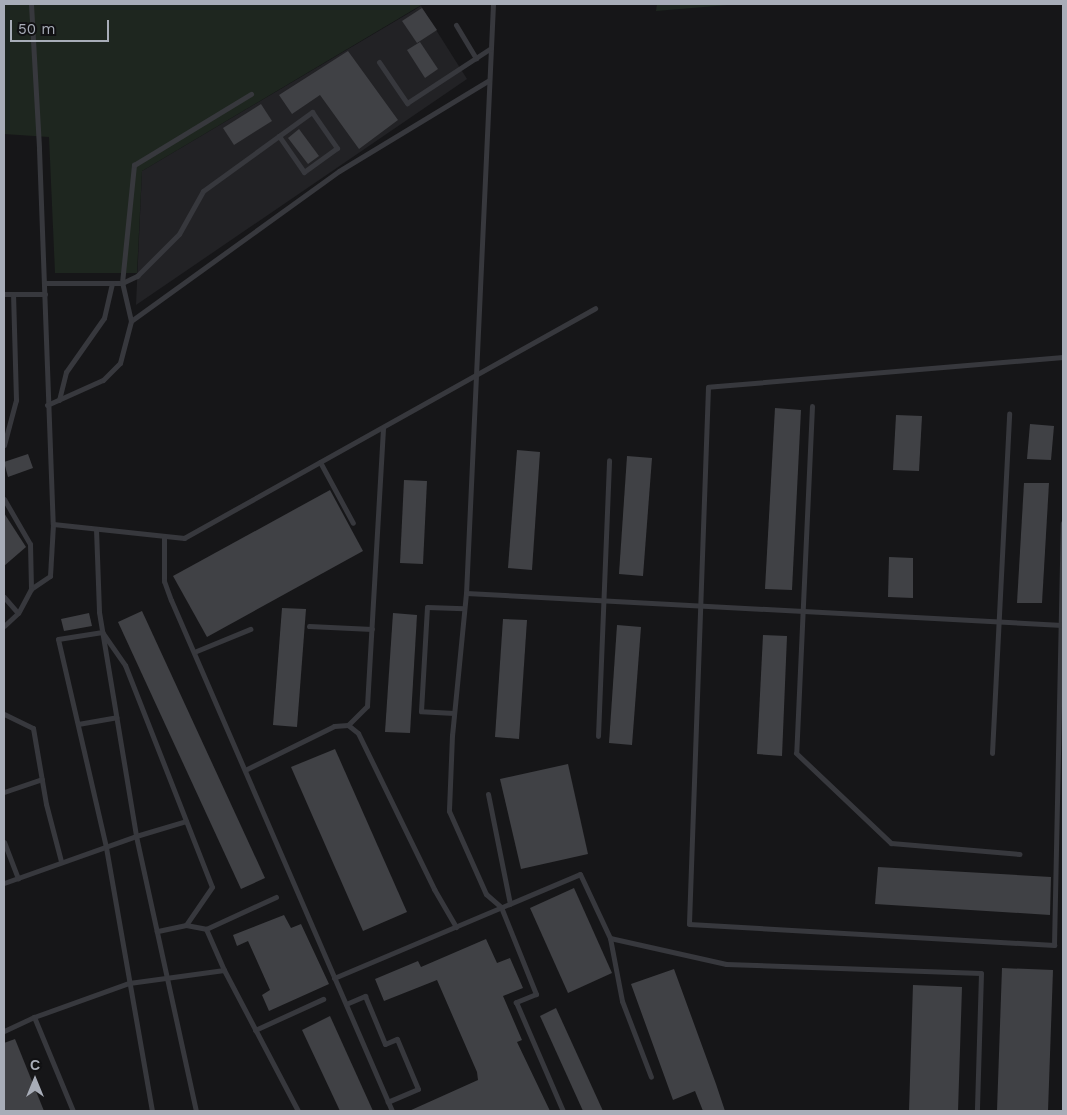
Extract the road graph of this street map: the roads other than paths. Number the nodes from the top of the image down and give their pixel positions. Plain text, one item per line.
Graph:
1 (30, 4) edge
2 (493, 4) edge
3 (456, 25) dead end
4 (491, 48) junction
5 (476, 58) junction
6 (379, 62) dead end
7 (489, 80) junction
8 (251, 94) dead end
9 (279, 136) junction
10 (44, 283) junction
11 (112, 283) junction
12 (122, 283) junction
13 (4, 294) edge
14 (13, 294) junction
15 (45, 294) junction
16 (595, 308) dead end
17 (131, 321) junction
18 (1063, 357) edge
19 (475, 376) junction
20 (58, 400) junction
21 (47, 405) junction
22 (812, 406) dead end
23 (1009, 413) dead end
24 (383, 427) junction
25 (4, 445) edge
26 (609, 460) dead end
27 (320, 462) junction
28 (4, 499) edge
29 (353, 523) dead end
30 (1063, 523) edge
31 (53, 524) junction
32 (96, 529) junction
33 (164, 536) junction
34 (31, 589) junction
35 (466, 593) junction
36 (4, 596) edge
37 (603, 600) junction
38 (702, 604) junction
39 (464, 608) junction
40 (800, 611) junction
41 (18, 613) junction
42 (999, 621) junction
43 (1062, 625) edge
44 (4, 626) edge
45 (309, 626) dead end
46 (250, 629) dead end
47 (372, 629) junction
48 (102, 632) junction
49 (194, 652) junction
50 (454, 713) junction
51 (4, 714) edge
52 (116, 717) junction
53 (78, 724) junction
54 (348, 725) junction
55 (598, 736) dead end
56 (992, 753) dead end
57 (245, 770) junction
58 (42, 779) junction
59 (4, 792) edge
60 (488, 794) dead end
61 (186, 821) junction
62 (136, 836) junction
63 (4, 842) edge
64 (106, 847) junction
65 (1020, 854) dead end
66 (61, 861) junction
67 (18, 878) junction
68 (4, 883) edge
69 (276, 897) dead end
70 (510, 904) junction
71 (501, 907) junction
72 (186, 925) junction
73 (456, 927) junction
74 (206, 929) junction
75 (157, 931) junction
76 (610, 938) junction
77 (224, 970) junction
78 (166, 976) junction
79 (334, 978) junction
80 (129, 982) junction
81 (323, 999) dead end
82 (346, 1004) junction
83 (34, 1017) junction
84 (255, 1030) junction
85 (4, 1031) edge
86 (651, 1077) dead end
87 (388, 1102) junction
88 (74, 1111) edge
89 (152, 1111) edge
90 (196, 1111) edge
91 (298, 1111) edge
92 (392, 1111) edge
93 (562, 1111) edge
94 (977, 1111) edge

1 - 10 lane
2 - 4 lane
3 - 5 lane
4 - 5 lane
4 - 7 lane
5 - 6 lane
7 - 17 lane
7 - 19 lane
8 - 12 lane
9 - 9 lane
9 - 12 lane
10 - 11 lane
10 - 15 lane
11 - 12 lane
11 - 20 lane
12 - 17 lane
13 - 14 lane
14 - 15 lane
14 - 25 lane
15 - 21 lane
16 - 19 lane
17 - 20 lane
18 - 38 lane
19 - 24 lane
19 - 35 lane
20 - 21 lane
21 - 31 lane
22 - 40 lane
23 - 42 lane
24 - 27 lane
24 - 47 lane
26 - 37 lane
27 - 29 lane
27 - 33 lane
28 - 34 lane
30 - 43 lane
31 - 32 lane
31 - 34 lane
32 - 33 lane
32 - 48 lane
33 - 49 lane
34 - 41 lane
35 - 37 lane
35 - 39 lane
36 - 41 lane
37 - 38 lane
37 - 55 lane
38 - 40 lane
38 - 43 lane
39 - 50 lane
39 - 50 lane
40 - 42 lane
40 - 65 lane
41 - 44 lane
42 - 43 lane
42 - 56 lane
45 - 47 lane
46 - 49 lane
47 - 54 lane
48 - 52 lane
48 - 53 lane
48 - 61 lane
49 - 57 lane
50 - 71 lane
51 - 58 lane
52 - 53 lane
52 - 62 lane
53 - 64 lane
54 - 57 lane
54 - 73 lane
57 - 79 lane
58 - 59 lane
58 - 66 lane
60 - 70 lane
61 - 62 lane
61 - 72 lane
62 - 64 lane
62 - 75 lane
63 - 67 lane
64 - 66 lane
64 - 80 lane
66 - 67 lane
67 - 68 lane
69 - 74 lane
70 - 71 lane
70 - 76 lane
71 - 73 lane
71 - 93 lane
72 - 74 lane
72 - 75 lane
73 - 79 lane
74 - 77 lane
75 - 78 lane
76 - 86 lane
76 - 94 lane
77 - 78 lane
77 - 84 lane
78 - 80 lane
78 - 90 lane
79 - 82 lane
80 - 83 lane
80 - 89 lane
81 - 84 lane
82 - 87 lane
82 - 87 lane
83 - 85 lane
83 - 88 lane
84 - 91 lane
87 - 92 lane

